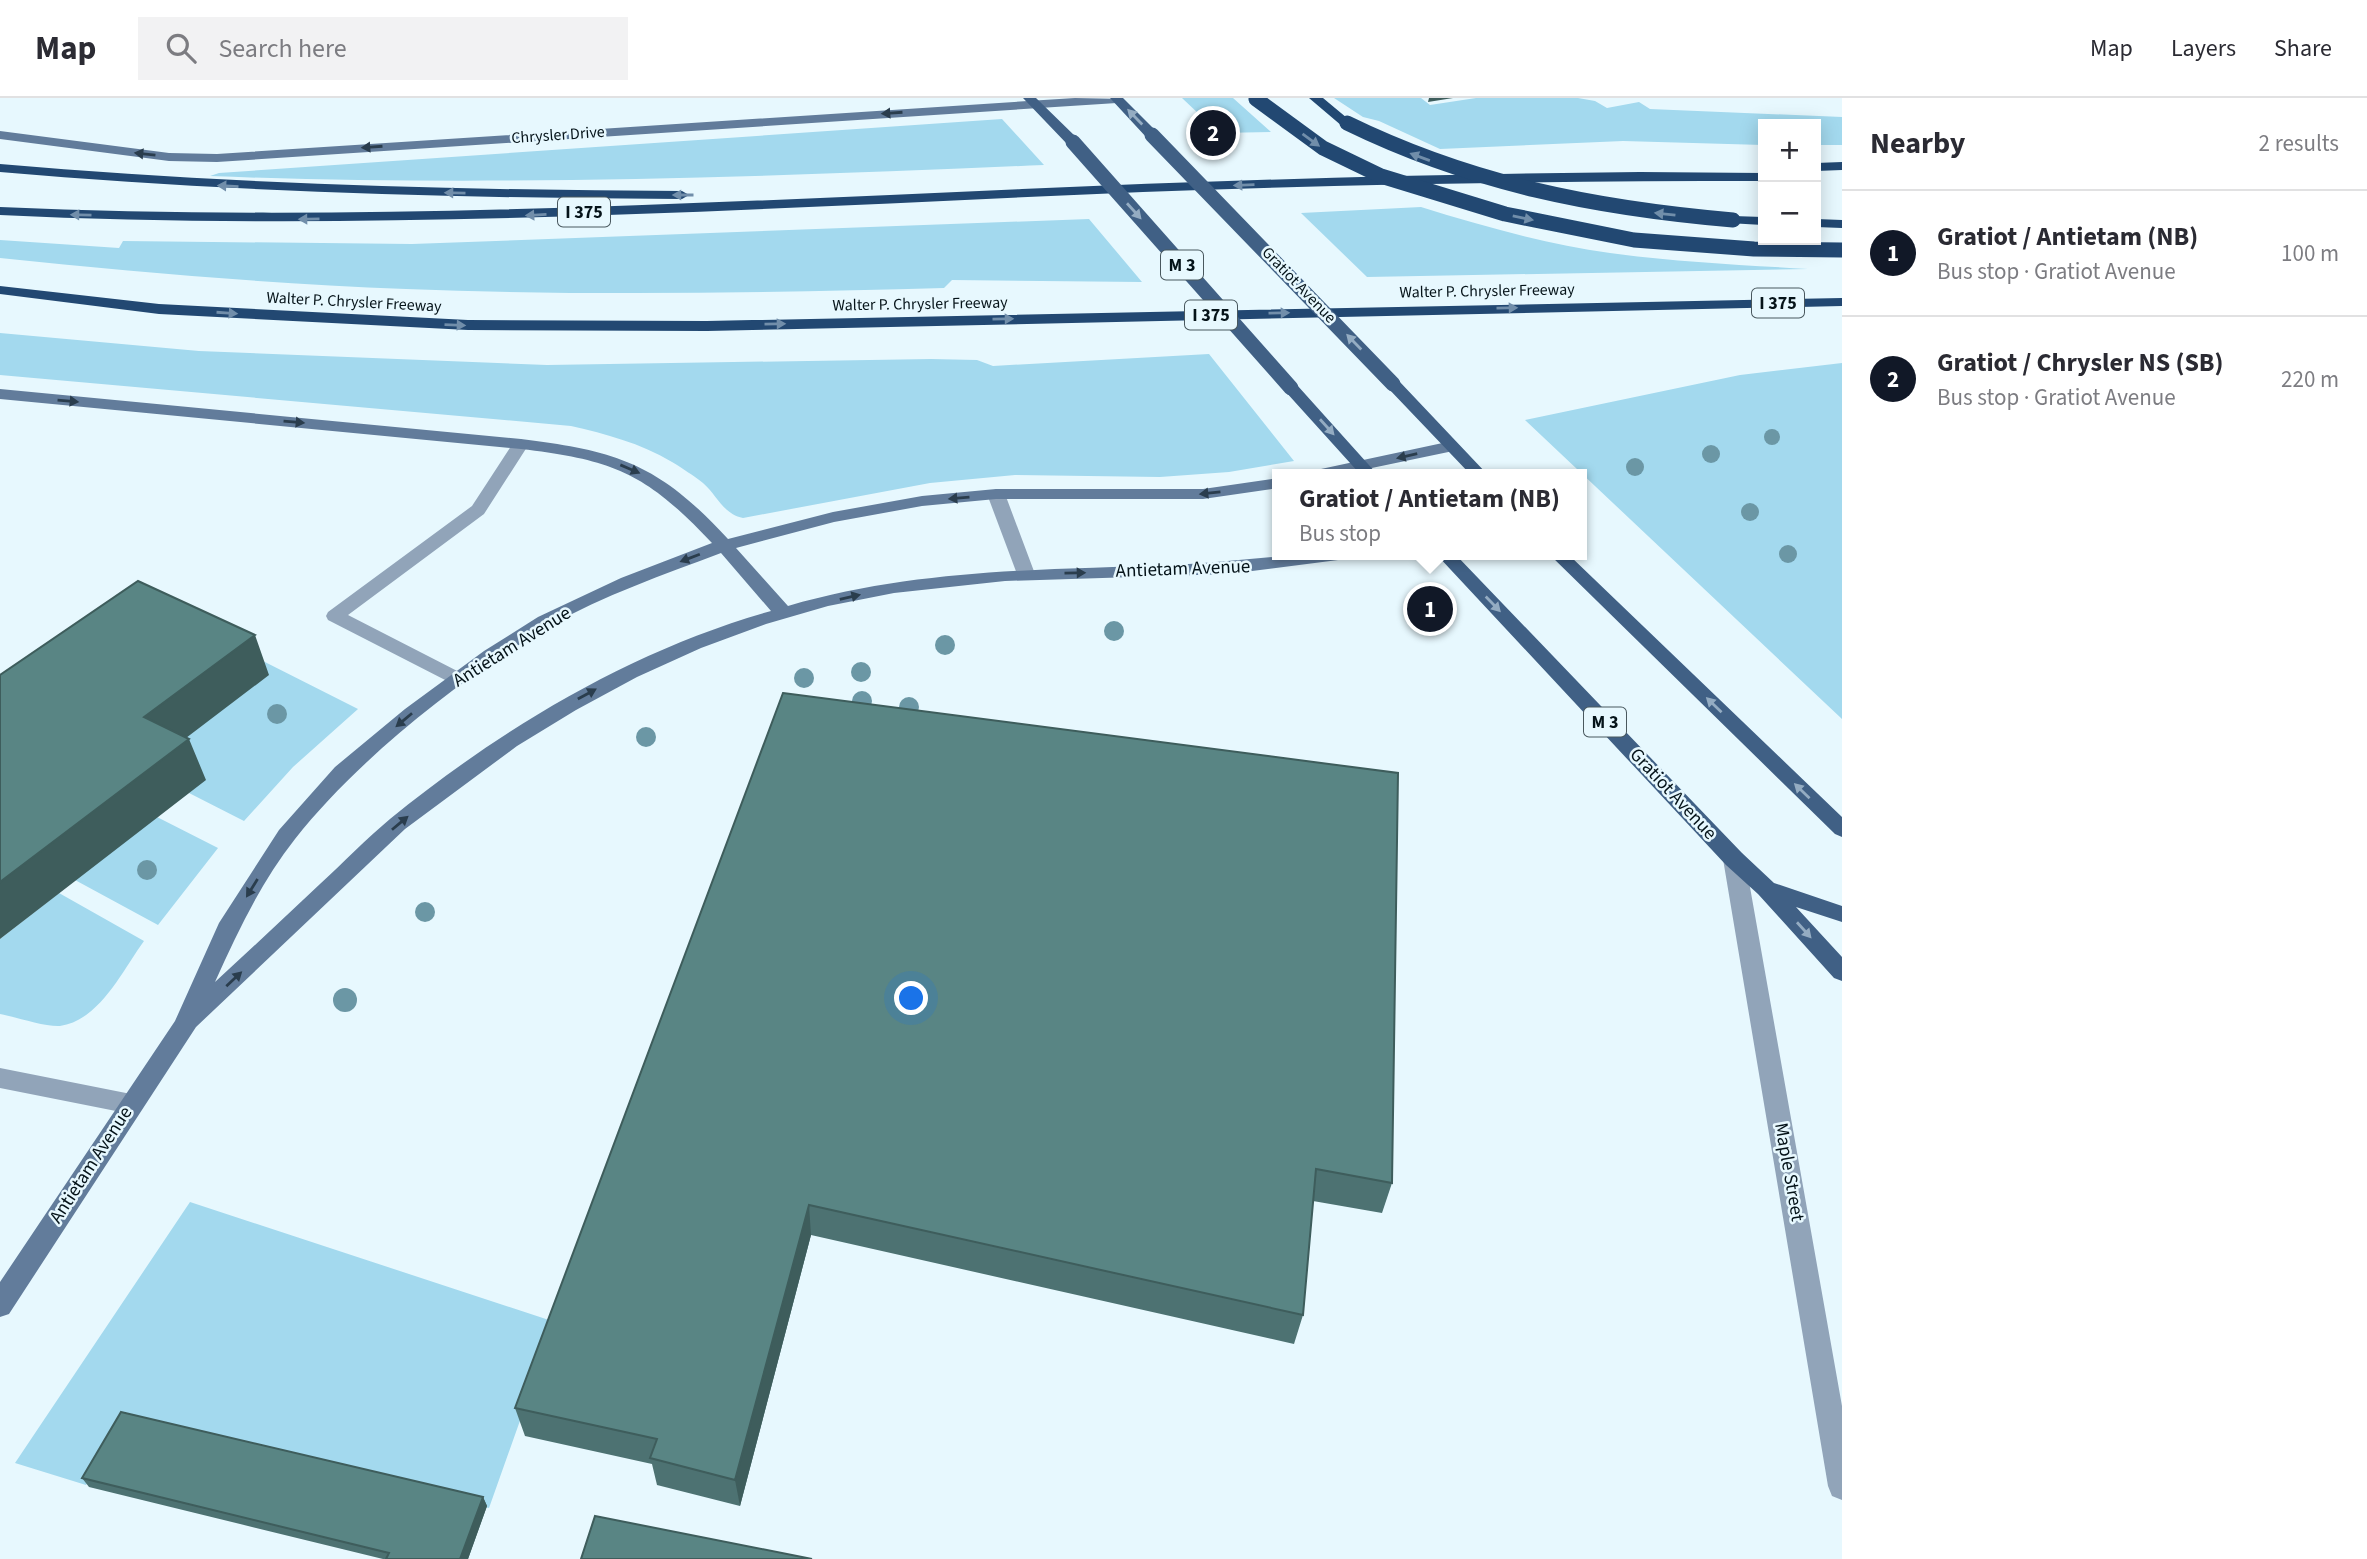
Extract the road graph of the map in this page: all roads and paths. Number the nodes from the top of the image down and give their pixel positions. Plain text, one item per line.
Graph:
1 (1315, 98) edge
2 (1117, 99) edge
3 (1255, 99) edge
4 (1032, 101) edge
5 (0, 135) edge
6 (1842, 166) edge
7 (1821, 167) edge
8 (0, 168) edge
9 (1758, 170) edge
10 (1633, 176) junction
11 (1758, 177) edge
12 (1821, 179) edge
13 (1842, 179) edge
14 (1167, 187) junction
15 (0, 211) edge
16 (1758, 221) edge
17 (1821, 223) edge
18 (1842, 223) edge
19 (1842, 250) edge
20 (0, 290) edge
21 (0, 301) edge
22 (1842, 302) edge
23 (159, 309) junction
24 (0, 394) edge
25 (521, 444) junction
26 (1452, 446) junction
27 (1365, 469) edge
28 (1370, 469) edge
29 (1474, 469) edge
30 (1272, 484) edge
31 (996, 494) junction
32 (722, 546) junction
33 (1311, 560) edge
34 (1451, 560) edge
35 (1564, 560) edge
36 (1026, 574) junction
37 (783, 612) junction
38 (458, 679) junction
39 (1842, 829) edge
40 (1734, 859) junction
41 (1766, 888) junction
42 (1842, 914) edge
43 (1842, 972) edge
44 (185, 1025) junction
45 (0, 1078) edge
46 (131, 1104) junction
47 (0, 1306) edge
48 (1842, 1486) edge

16 -> 1 highway, bridge
2 - 4 street, Chrysler Drive
26 -> 2 main road, Gratiot Avenue, bridge
3 -> 19 highway, bridge
4 -> 5 street, Chrysler Drive
4 -> 27 main road, M 3, bridge
6 - 7 highway
14 -> 8 highway
9 - 10 highway
10 - 11 highway, I 375
10 -> 14 highway, I 375
12 - 13 highway
14 -> 15 highway, I 375
17 - 18 highway
20 - 23 highway, Walter P. Chrysler Freeway / I 375
21 - 23 highway
23 -> 22 highway, Walter P. Chrysler Freeway / I 375
24 -> 25 street
25 -> 32 street
25 - 38 street
26 -> 28 street
26 - 29 main road, Gratiot Avenue
30 -> 31 street, Antietam Avenue
31 -> 32 street, Antietam Avenue
31 - 36 street
32 - 37 street
32 -> 38 street, Antietam Avenue
36 -> 33 street, Antietam Avenue
34 -> 40 main road, Gratiot Avenue / M 3
39 -> 35 main road
37 -> 36 street, Antietam Avenue
44 -> 37 street, Antietam Avenue
38 -> 44 street, Antietam Avenue
40 - 41 main road, Gratiot Avenue / M 3
40 - 48 street, Maple Street
41 - 42 main road
41 -> 43 main road, Gratiot Avenue / M 3
44 - 46 street, Antietam Avenue
45 - 46 street
46 - 47 street, Antietam Avenue

